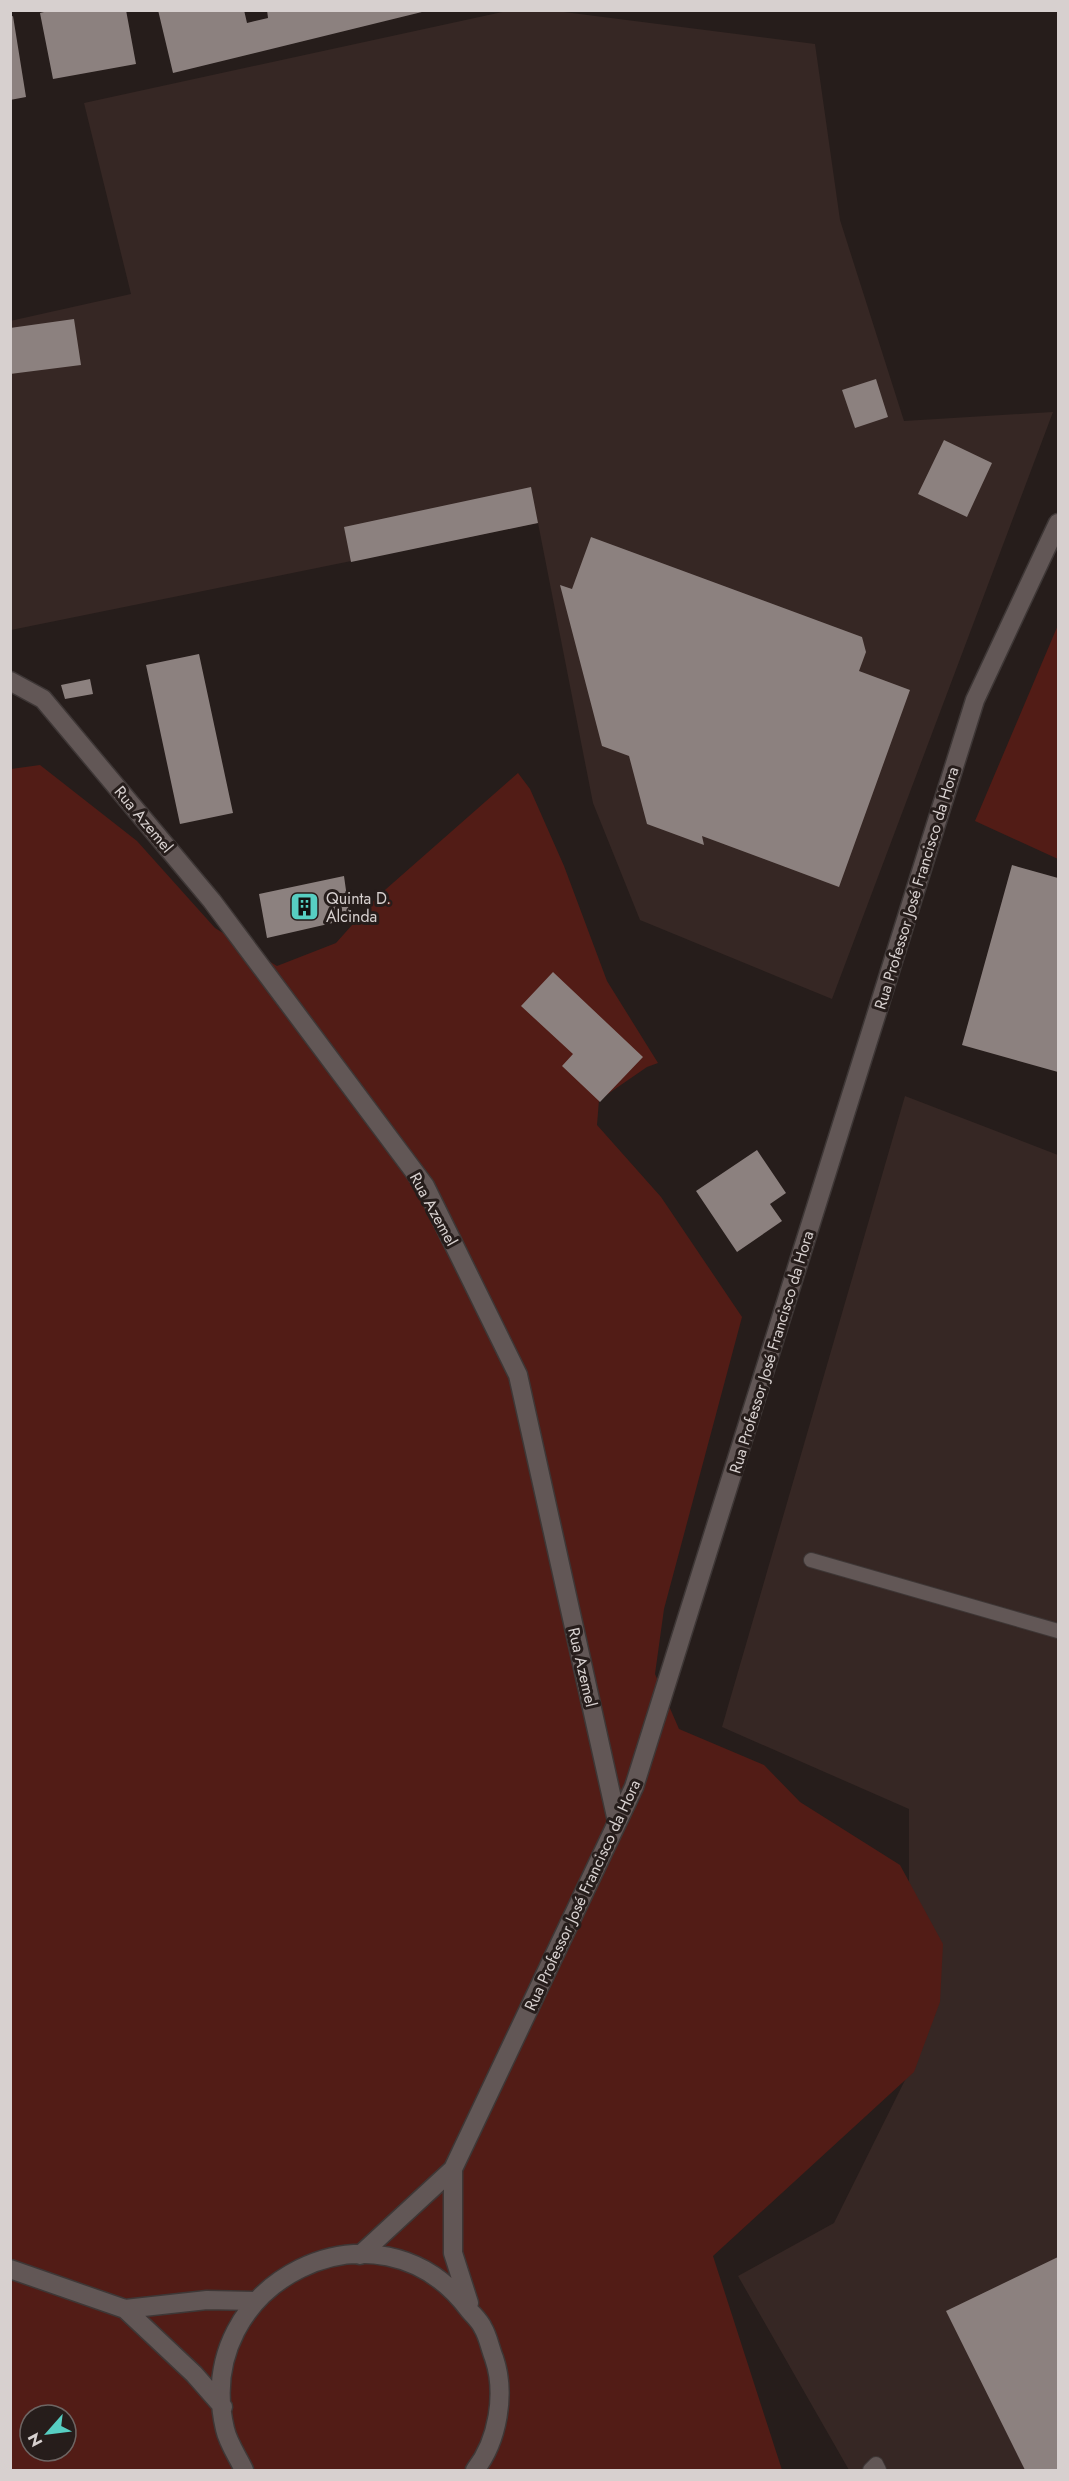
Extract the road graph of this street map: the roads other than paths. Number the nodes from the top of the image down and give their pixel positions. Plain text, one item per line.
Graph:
1 (1059, 523) edge
2 (10, 681) edge
3 (811, 1560) dead end
4 (1059, 1631) edge
5 (617, 1821) junction
6 (453, 2169) junction
7 (360, 2255) junction
8 (10, 2269) edge
9 (254, 2301) junction
10 (124, 2309) junction
11 (471, 2312) junction
12 (223, 2407) junction
13 (244, 2470) edge
14 (475, 2470) edge
15 (870, 2470) edge
16 (879, 2470) edge

1 - 5 main road, Rua Professor José Francisco da Hora
2 - 5 main road, Rua Azemel
3 - 4 lane
5 - 6 main road, Rua Professor José Francisco da Hora
6 - 7 main road, Rua Professor José Francisco da Hora
6 - 11 main road, Rua Professor José Francisco da Hora
7 - 9 main road
7 - 11 main road
8 - 10 main road
9 - 10 main road
9 - 12 main road
10 - 12 main road
11 - 14 main road
12 - 13 main road
15 - 16 lane

